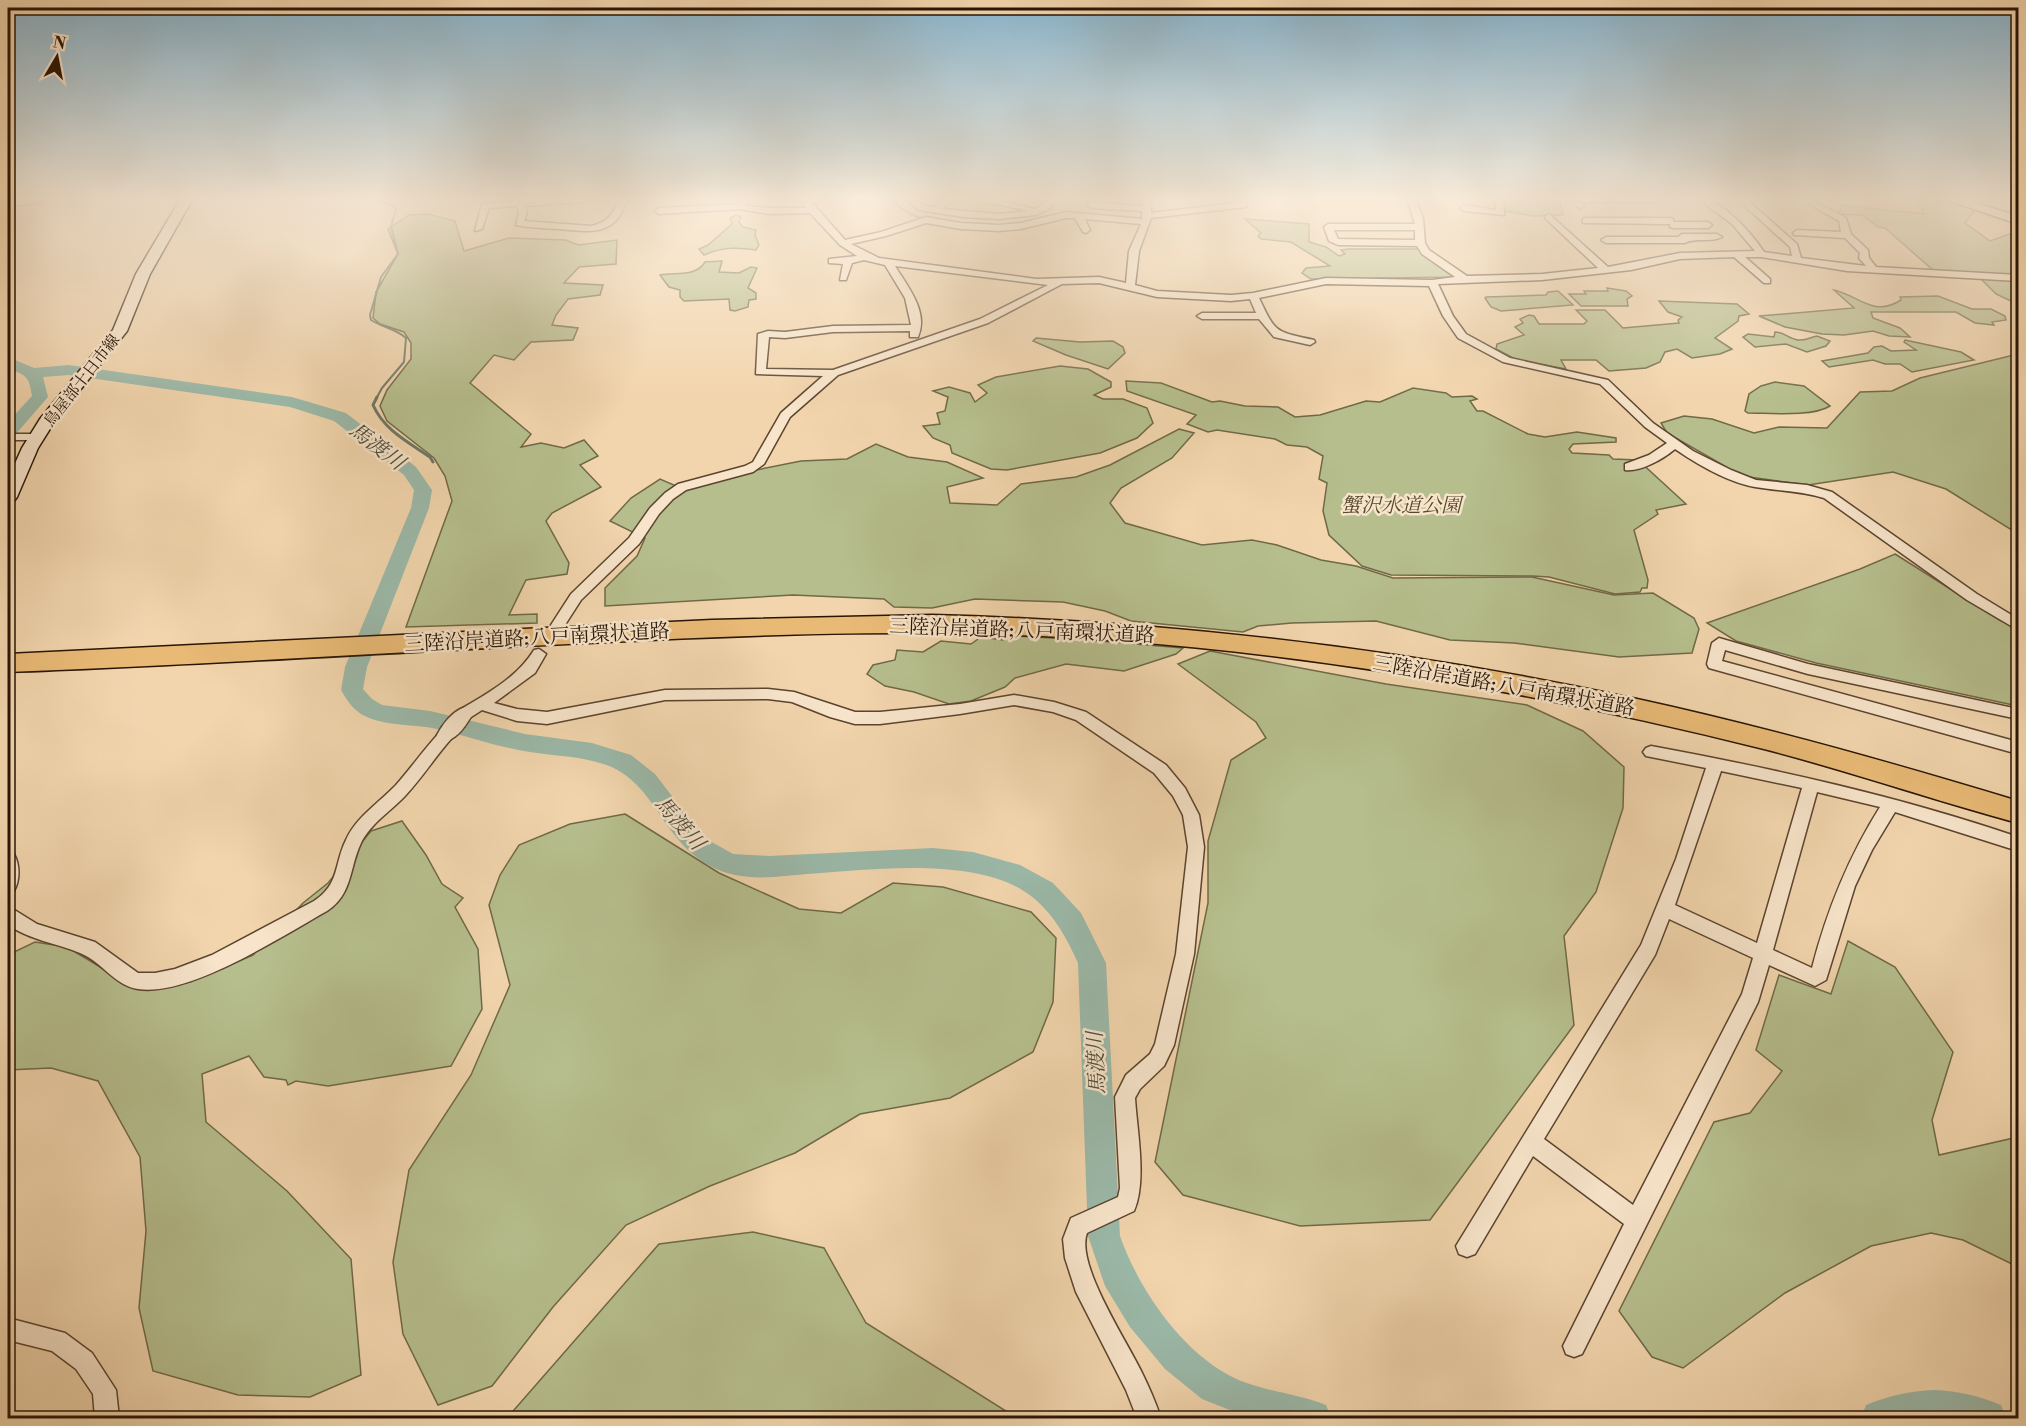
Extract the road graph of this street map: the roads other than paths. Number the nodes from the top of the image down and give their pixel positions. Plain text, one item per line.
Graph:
1 (889, 264) edge
2 (148, 265) edge
3 (847, 265) edge
4 (894, 265) edge
5 (1132, 265) edge
6 (1444, 265) edge
7 (1600, 265) edge
8 (1642, 265) edge
9 (1748, 265) edge
10 (1821, 265) edge
11 (1869, 265) edge
12 (1606, 270) junction
13 (1874, 270) junction
14 (843, 278) dead end
15 (2019, 278) edge
16 (1465, 279) junction
17 (1767, 281) dead end
18 (1058, 283) junction
19 (1433, 283) junction
20 (1130, 287) junction
21 (1253, 296) junction
22 (1202, 316) dead end
23 (1262, 316) junction
24 (916, 328) junction
25 (1311, 342) dead end
26 (908, 346) junction
27 (834, 373) junction
28 (9, 437) edge
29 (36, 437) junction
30 (1674, 443) junction
31 (1629, 467) dead end
32 (8, 497) edge
33 (558, 625) dead end
34 (2019, 625) edge
35 (539, 654) dead end
36 (8, 663) edge
37 (480, 704) junction
38 (463, 714) joint
39 (2019, 714) edge
40 (446, 735) joint
41 (2019, 748) edge
42 (1651, 752) dead end
43 (1716, 764) junction
44 (1811, 785) junction
45 (1891, 804) junction
46 (2019, 812) edge
47 (2019, 844) edge
48 (8, 859) edge
49 (8, 886) edge
50 (1665, 909) junction
51 (8, 913) edge
52 (1764, 954) junction
53 (1531, 1142) junction
54 (1637, 1221) junction
55 (1467, 1246) dead end
56 (8, 1329) edge
57 (1574, 1346) dead end
58 (107, 1419) edge
59 (1149, 1419) edge

1 - 24 street
2 - 29 main road, 鳥屋部十日市線
3 - 14 street
4 - 18 street
5 - 20 street
6 - 16 street
7 - 12 street
8 - 12 street
9 - 17 street
10 - 13 street
11 - 13 street
12 - 16 street
13 - 15 street
16 - 19 street
18 - 20 street
18 - 26 street
19 - 21 street
19 - 30 street
20 - 21 street
21 - 23 street
22 - 23 street
23 - 25 street
24 - 26 street
24 - 27 street
26 - 27 street
27 - 33 street
28 - 29 street
29 - 32 main road, 鳥屋部十日市線
30 - 31 street
30 - 34 street
35 - 37 street
36 - 46 highway, 三陸沿岸道路;八戸南環状道路
37 - 38 street
37 - 59 street
38 - 40 street
39 - 41 street
40 - 51 street
42 - 43 street
43 - 44 street
43 - 50 street
44 - 45 street
44 - 52 street
45 - 47 street
45 - 52 street
48 - 49 street
50 - 52 street
50 - 53 street
52 - 54 street
53 - 54 street
53 - 55 street
54 - 57 street
56 - 58 street

